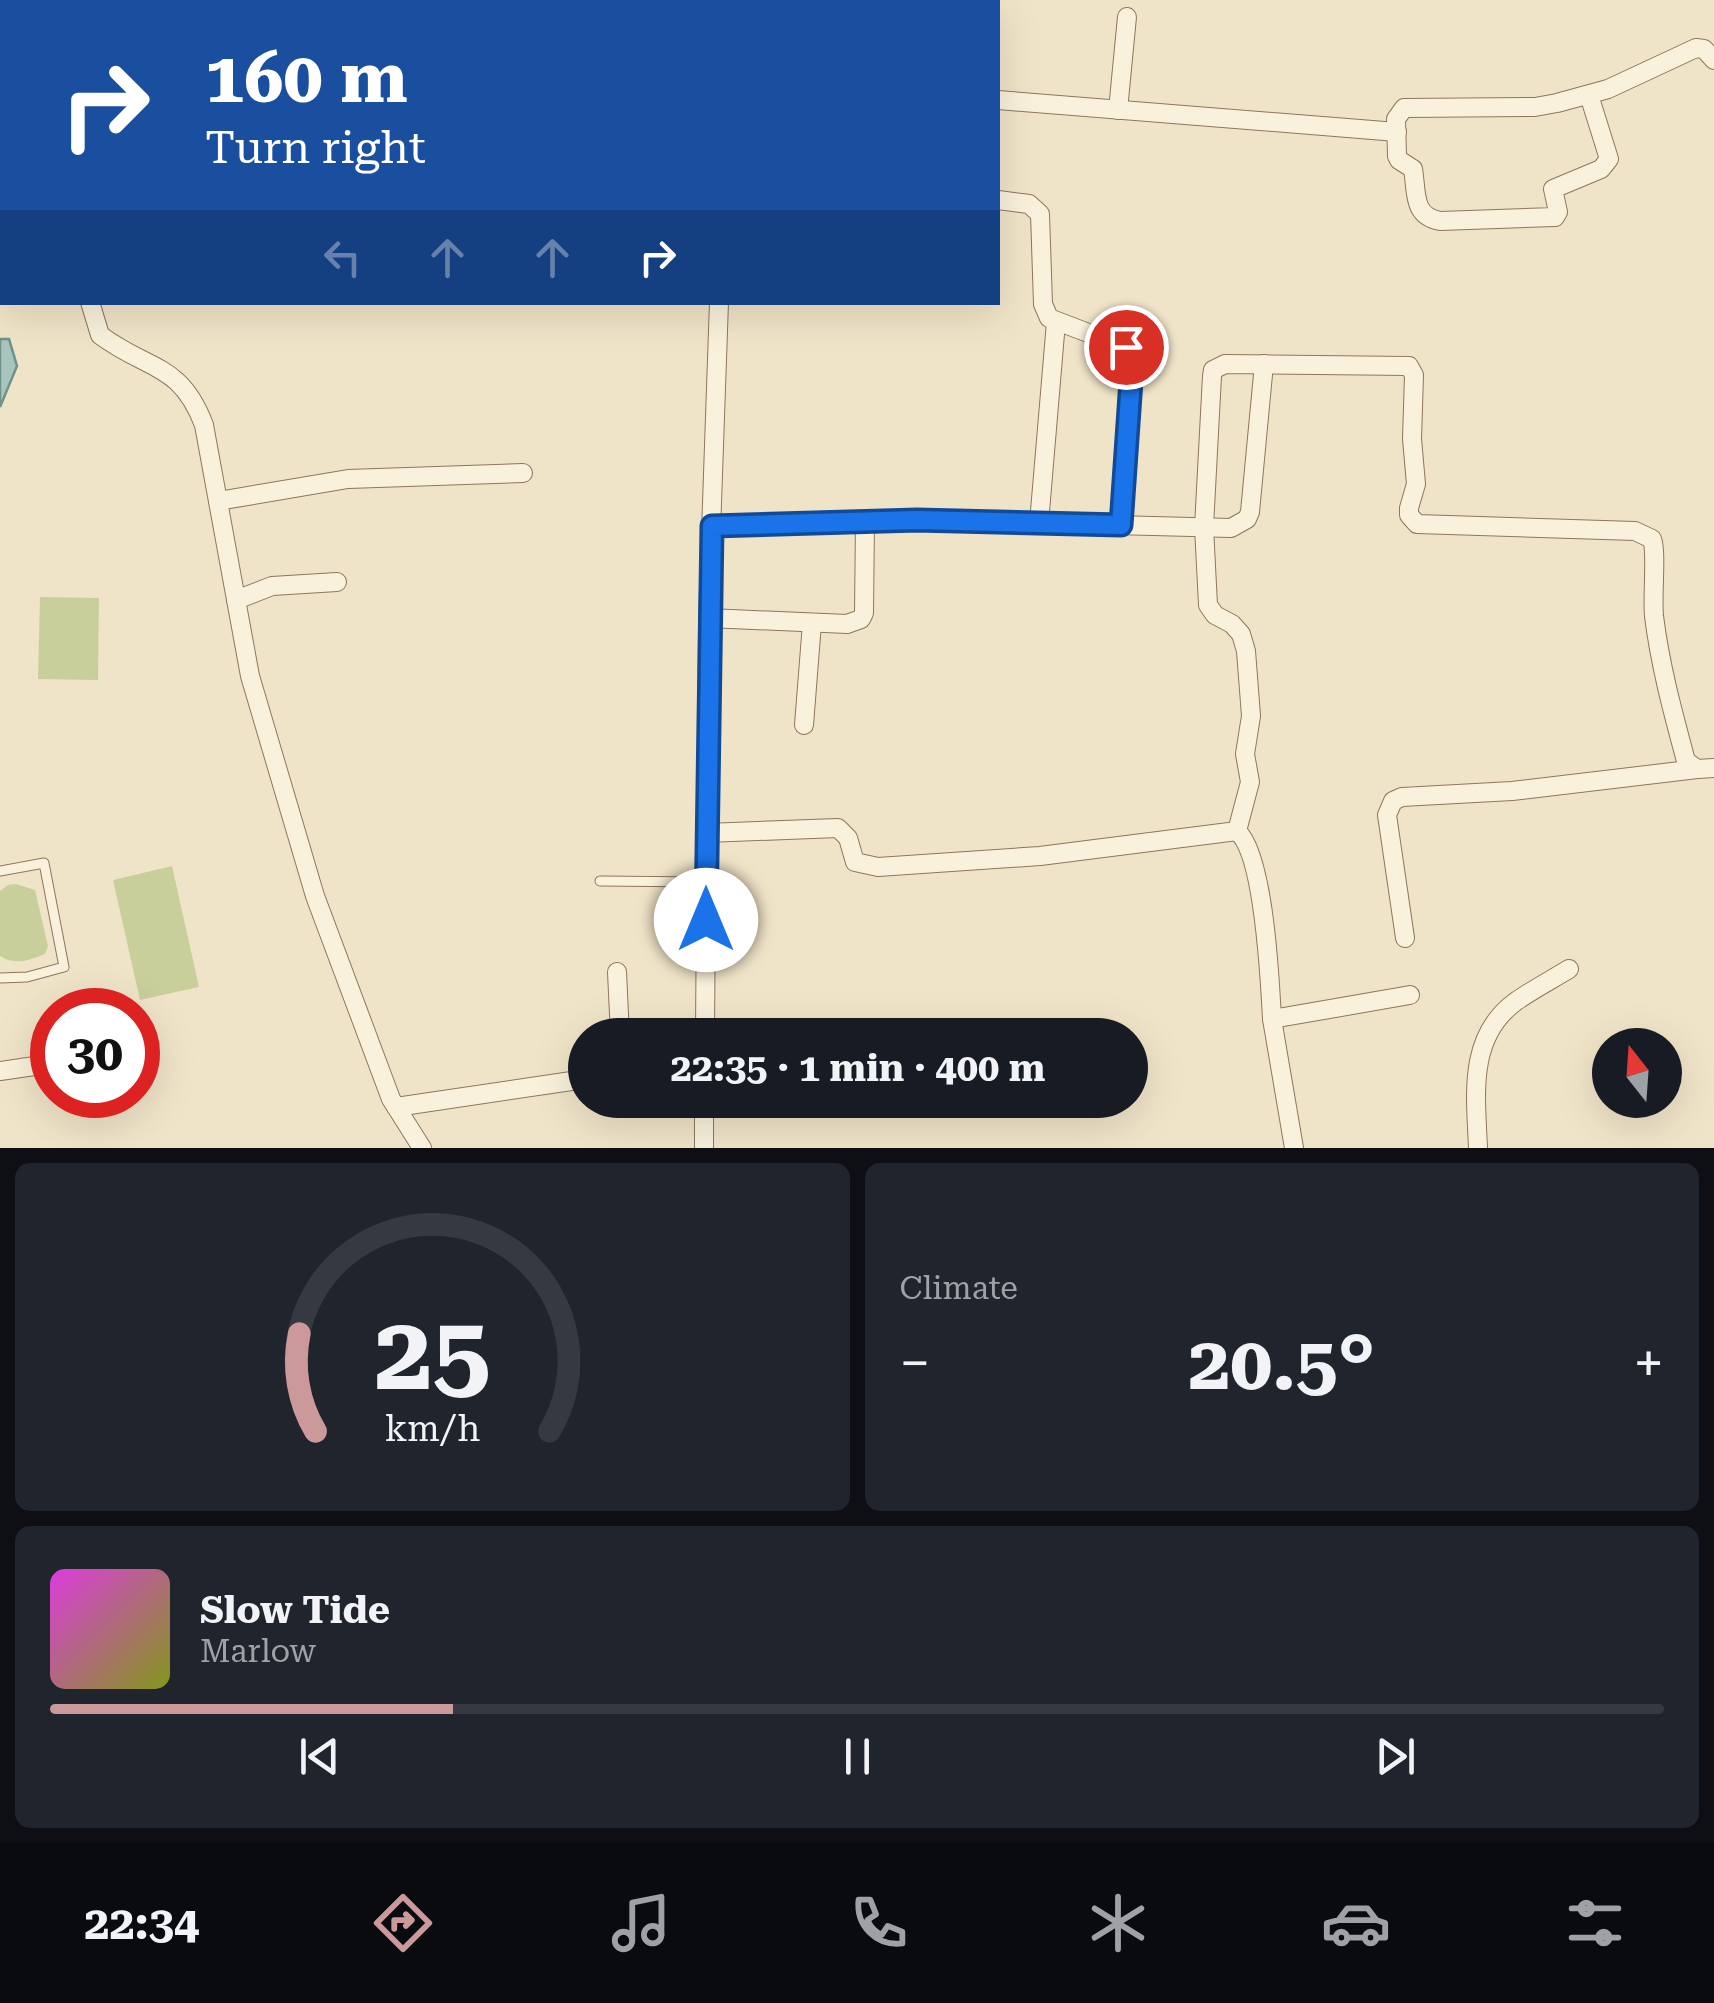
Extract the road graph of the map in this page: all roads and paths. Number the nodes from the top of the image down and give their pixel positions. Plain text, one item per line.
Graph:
1 (1127, 16) dead end
2 (1714, 60) edge
3 (1589, 95) junction
4 (1000, 100) edge
5 (1118, 110) junction
6 (1397, 132) junction
7 (1000, 200) edge
8 (91, 305) edge
9 (719, 305) edge
10 (1056, 322) junction
11 (1264, 364) junction
12 (523, 473) dead end
13 (218, 501) junction
14 (865, 520) junction
15 (1039, 523) junction
16 (1121, 525) junction
17 (712, 526) junction
18 (1204, 527) junction
19 (338, 582) dead end
20 (236, 600) junction
21 (708, 618) junction
22 (812, 622) junction
23 (804, 725) dead end
24 (1706, 769) edge
25 (1237, 831) junction
26 (706, 833) junction
27 (0, 871) edge
28 (600, 881) dead end
29 (706, 882) junction
30 (1406, 938) dead end
31 (1569, 969) dead end
32 (618, 972) dead end
33 (0, 978) edge
34 (1410, 995) dead end
35 (619, 1018) edge
36 (704, 1018) edge
37 (1272, 1019) junction
38 (30, 1067) edge
39 (0, 1071) edge
40 (568, 1082) edge
41 (396, 1107) junction
42 (704, 1118) edge
43 (422, 1148) edge
44 (704, 1148) edge
45 (1294, 1148) edge
46 (1478, 1148) edge

1 - 5 street
2 - 3 street
3 - 6 street
3 - 6 street
4 - 5 street
5 - 6 street
7 - 10 street
8 - 13 street
9 - 17 street
10 - 15 street
10 - 16 street
11 - 18 street
11 - 18 street
11 - 24 street
12 - 13 street
13 - 20 street
14 - 15 street
14 - 17 street
14 - 22 street
15 - 16 street
16 - 18 street
17 - 21 street
18 - 25 street
19 - 20 street
20 - 41 street
21 - 22 street
21 - 26 street
22 - 23 street
24 - 30 street
25 - 26 street
25 - 37 street
26 - 29 street
27 - 33 lane
28 - 29 lane
29 - 36 street
31 - 46 street
32 - 35 street
34 - 37 street
37 - 45 street
38 - 39 street
40 - 41 street
41 - 43 street
42 - 44 street

